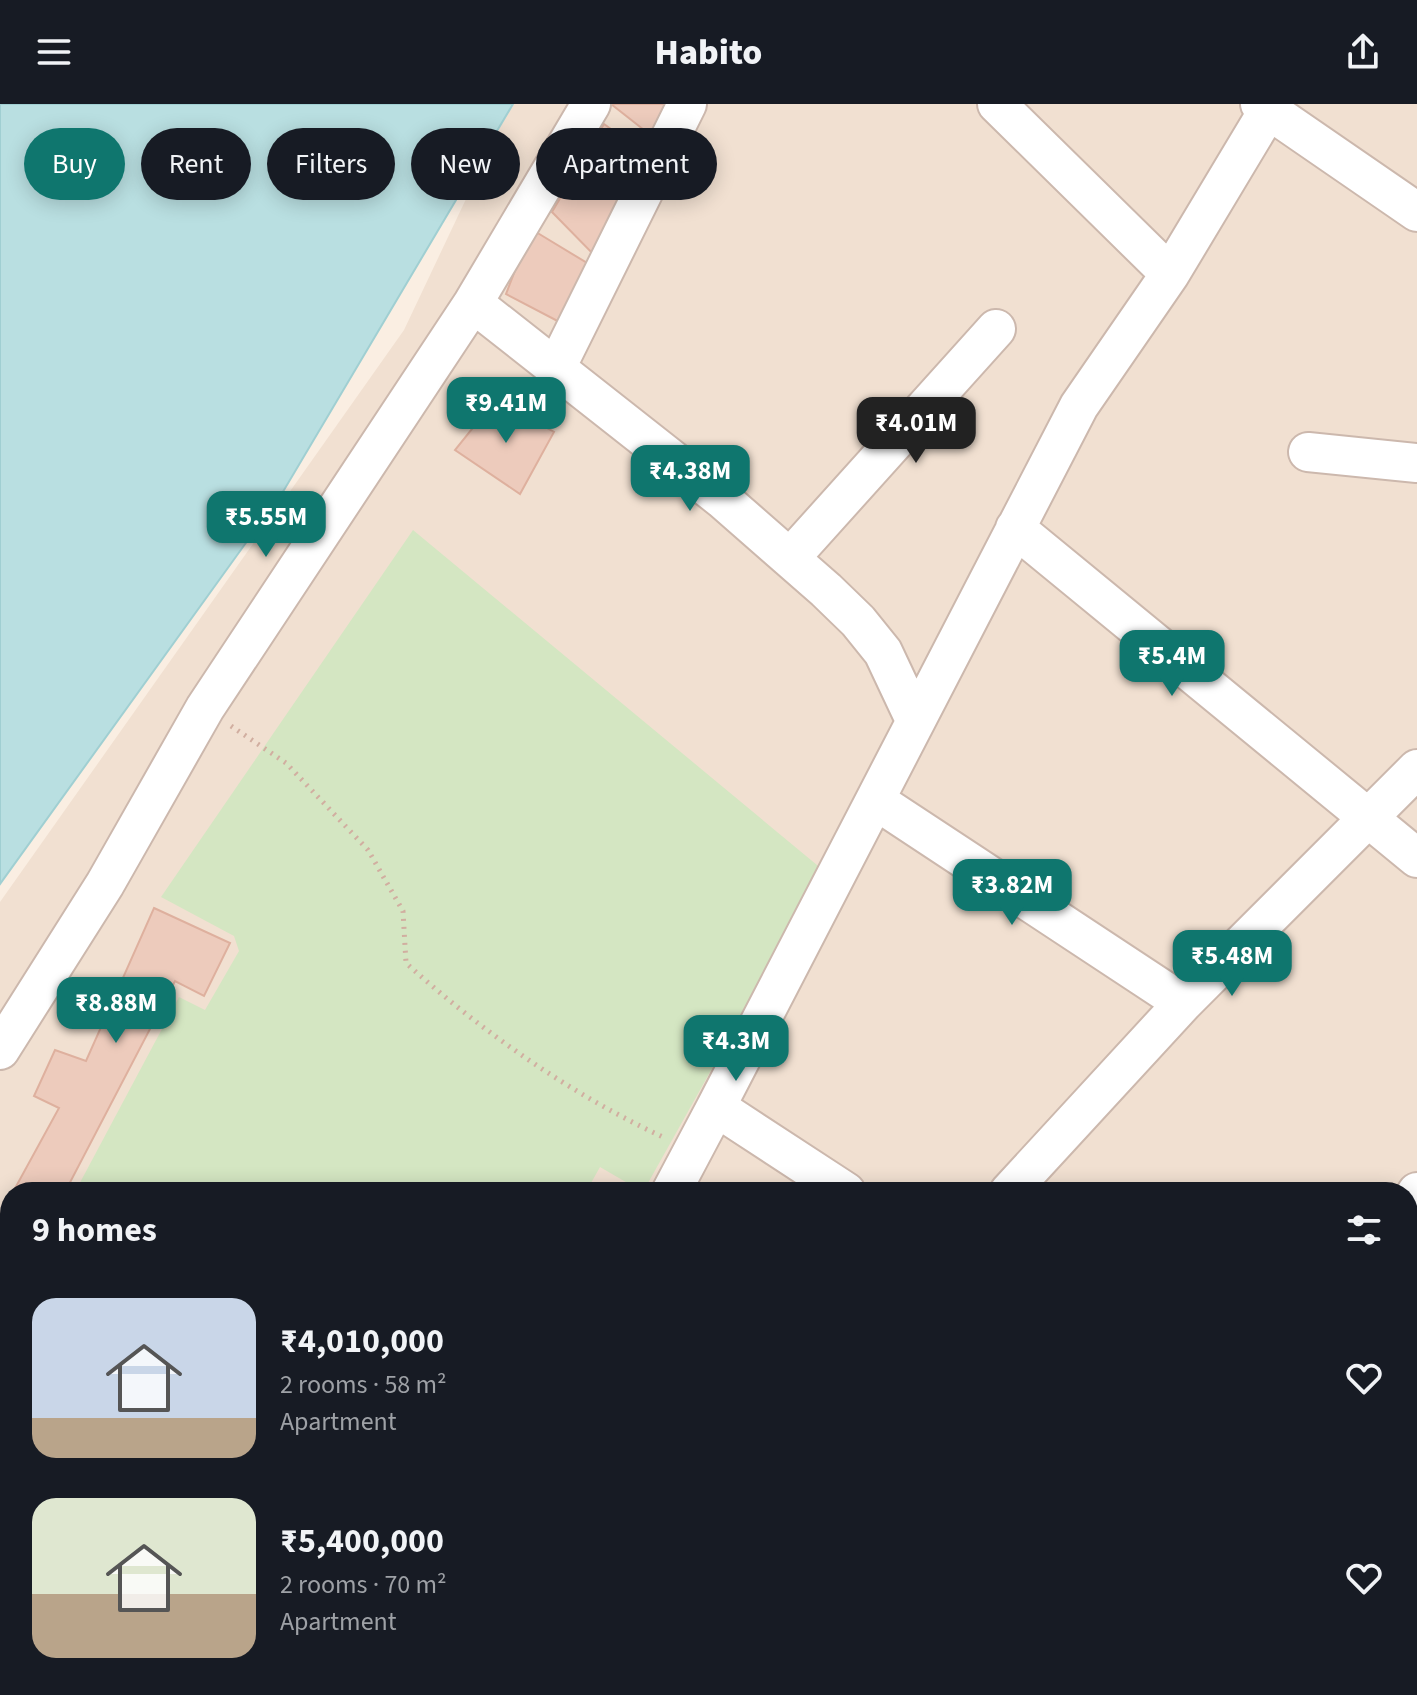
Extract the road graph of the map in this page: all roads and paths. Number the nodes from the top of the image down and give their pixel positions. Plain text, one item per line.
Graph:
1 (591, 104) edge
2 (687, 104) edge
3 (997, 104) edge
4 (1267, 106) edge
5 (1417, 212) edge
6 (1170, 274) junction
7 (473, 303) junction
8 (996, 329) dead end
9 (556, 368) junction
10 (1308, 452) dead end
11 (1417, 463) edge
12 (1015, 528) junction
13 (790, 558) junction
14 (205, 708) junction
15 (915, 720) junction
16 (1417, 769) edge
17 (875, 800) junction
18 (1369, 819) junction
19 (1417, 858) edge
20 (1183, 1003) junction
21 (0, 1050) edge
22 (716, 1107) junction
23 (692, 1150) junction
24 (676, 1182) edge
25 (831, 1182) edge
26 (1018, 1182) edge

1 - 7 street
2 - 9 street
3 - 6 street
4 - 5 street
4 - 6 street
6 - 12 street
7 - 9 street
7 - 14 street
8 - 13 street
9 - 13 street
10 - 11 street
12 - 15 street
12 - 18 street
13 - 15 street
14 - 21 street
14 - 23 path
15 - 17 street
16 - 18 street
17 - 20 street
17 - 22 street
18 - 19 street
18 - 20 street
20 - 26 street
22 - 23 street
22 - 25 street
23 - 24 street

